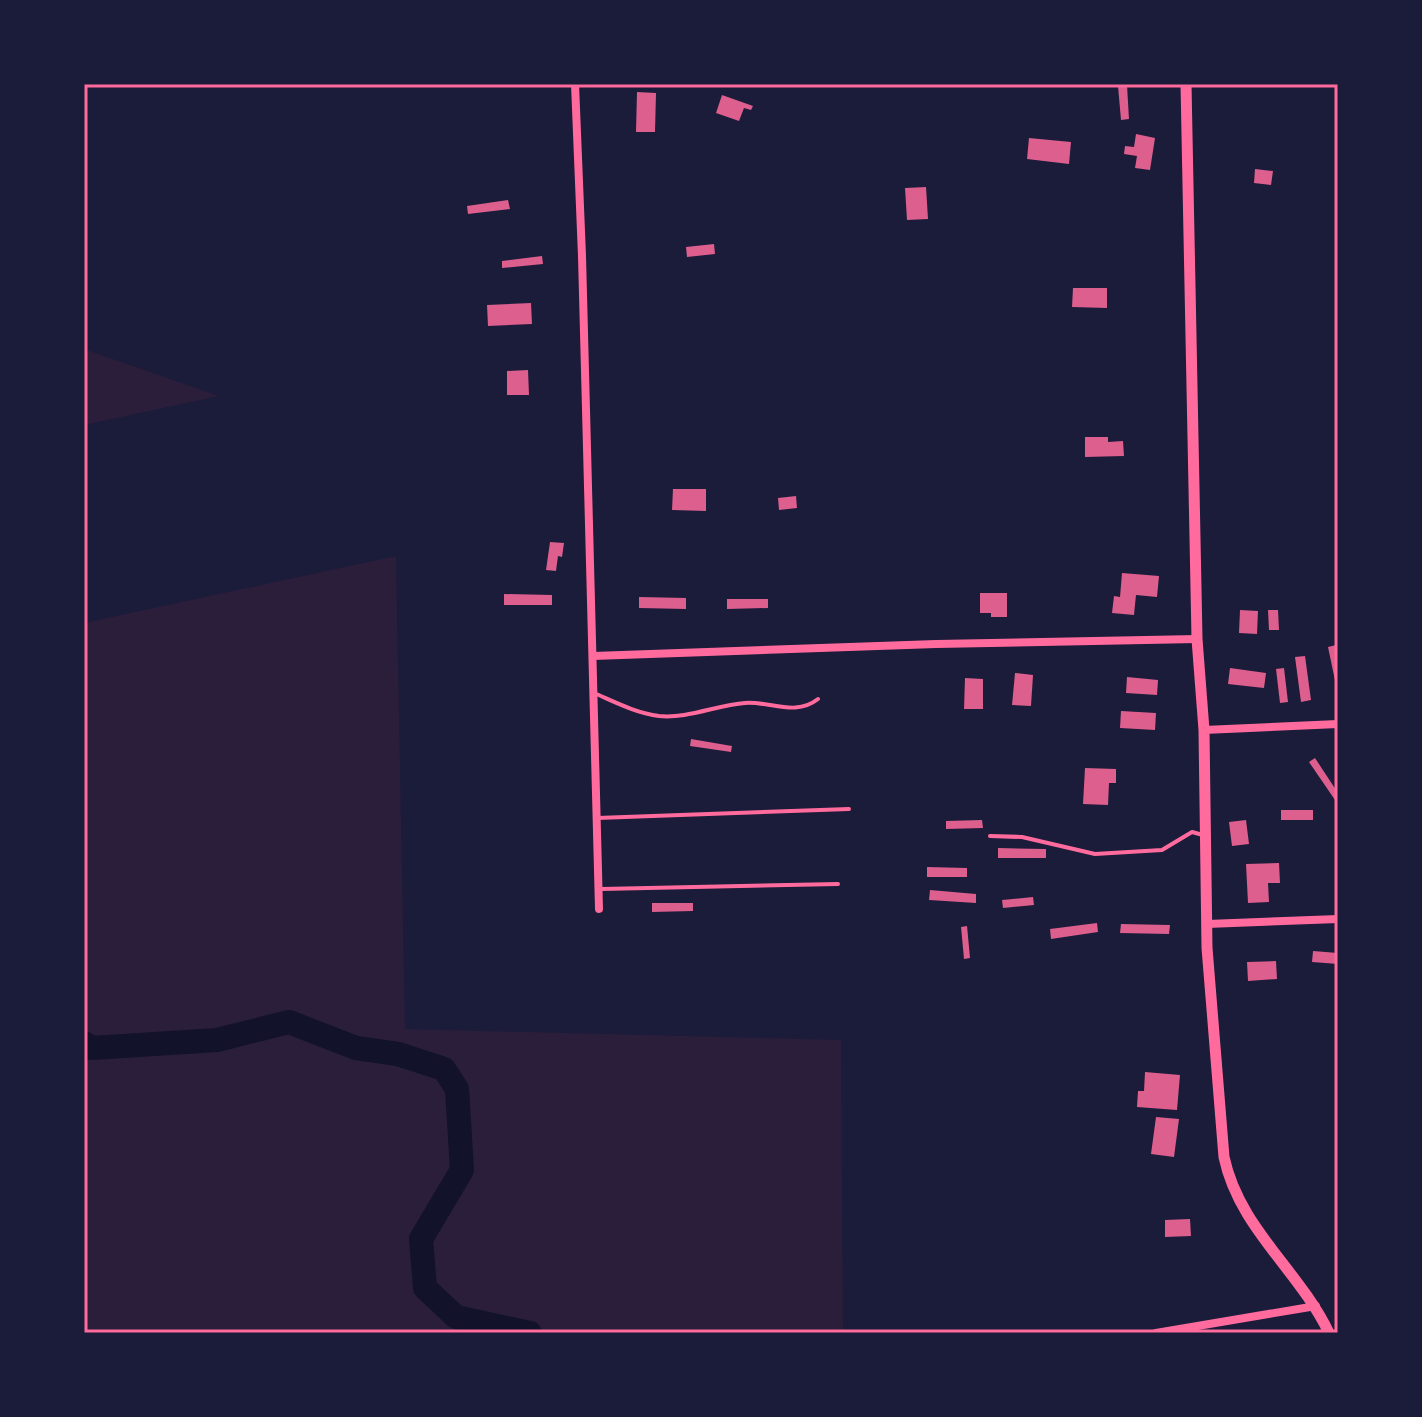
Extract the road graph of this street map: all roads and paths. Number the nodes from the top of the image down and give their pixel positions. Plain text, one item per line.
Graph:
1 (575, 84) edge
2 (1186, 84) edge
3 (1197, 639) junction
4 (593, 656) junction
5 (594, 693) junction
6 (818, 699) dead end
7 (1338, 724) edge
8 (1204, 730) junction
9 (849, 809) dead end
10 (597, 818) junction
11 (990, 836) dead end
12 (1206, 836) junction
13 (838, 884) dead end
14 (598, 889) junction
15 (599, 909) dead end
16 (1338, 919) edge
17 (1207, 924) junction
18 (1316, 1306) junction
19 (1156, 1333) edge
20 (1329, 1333) edge

1 - 4 street
2 - 3 street
3 - 4 street
3 - 8 street
4 - 5 street
5 - 6 lane
5 - 10 street
7 - 8 street
8 - 12 street
9 - 10 lane
10 - 14 street
11 - 12 lane
12 - 17 street
13 - 14 lane
14 - 15 street
16 - 17 street
17 - 18 street
18 - 19 street
18 - 20 street

